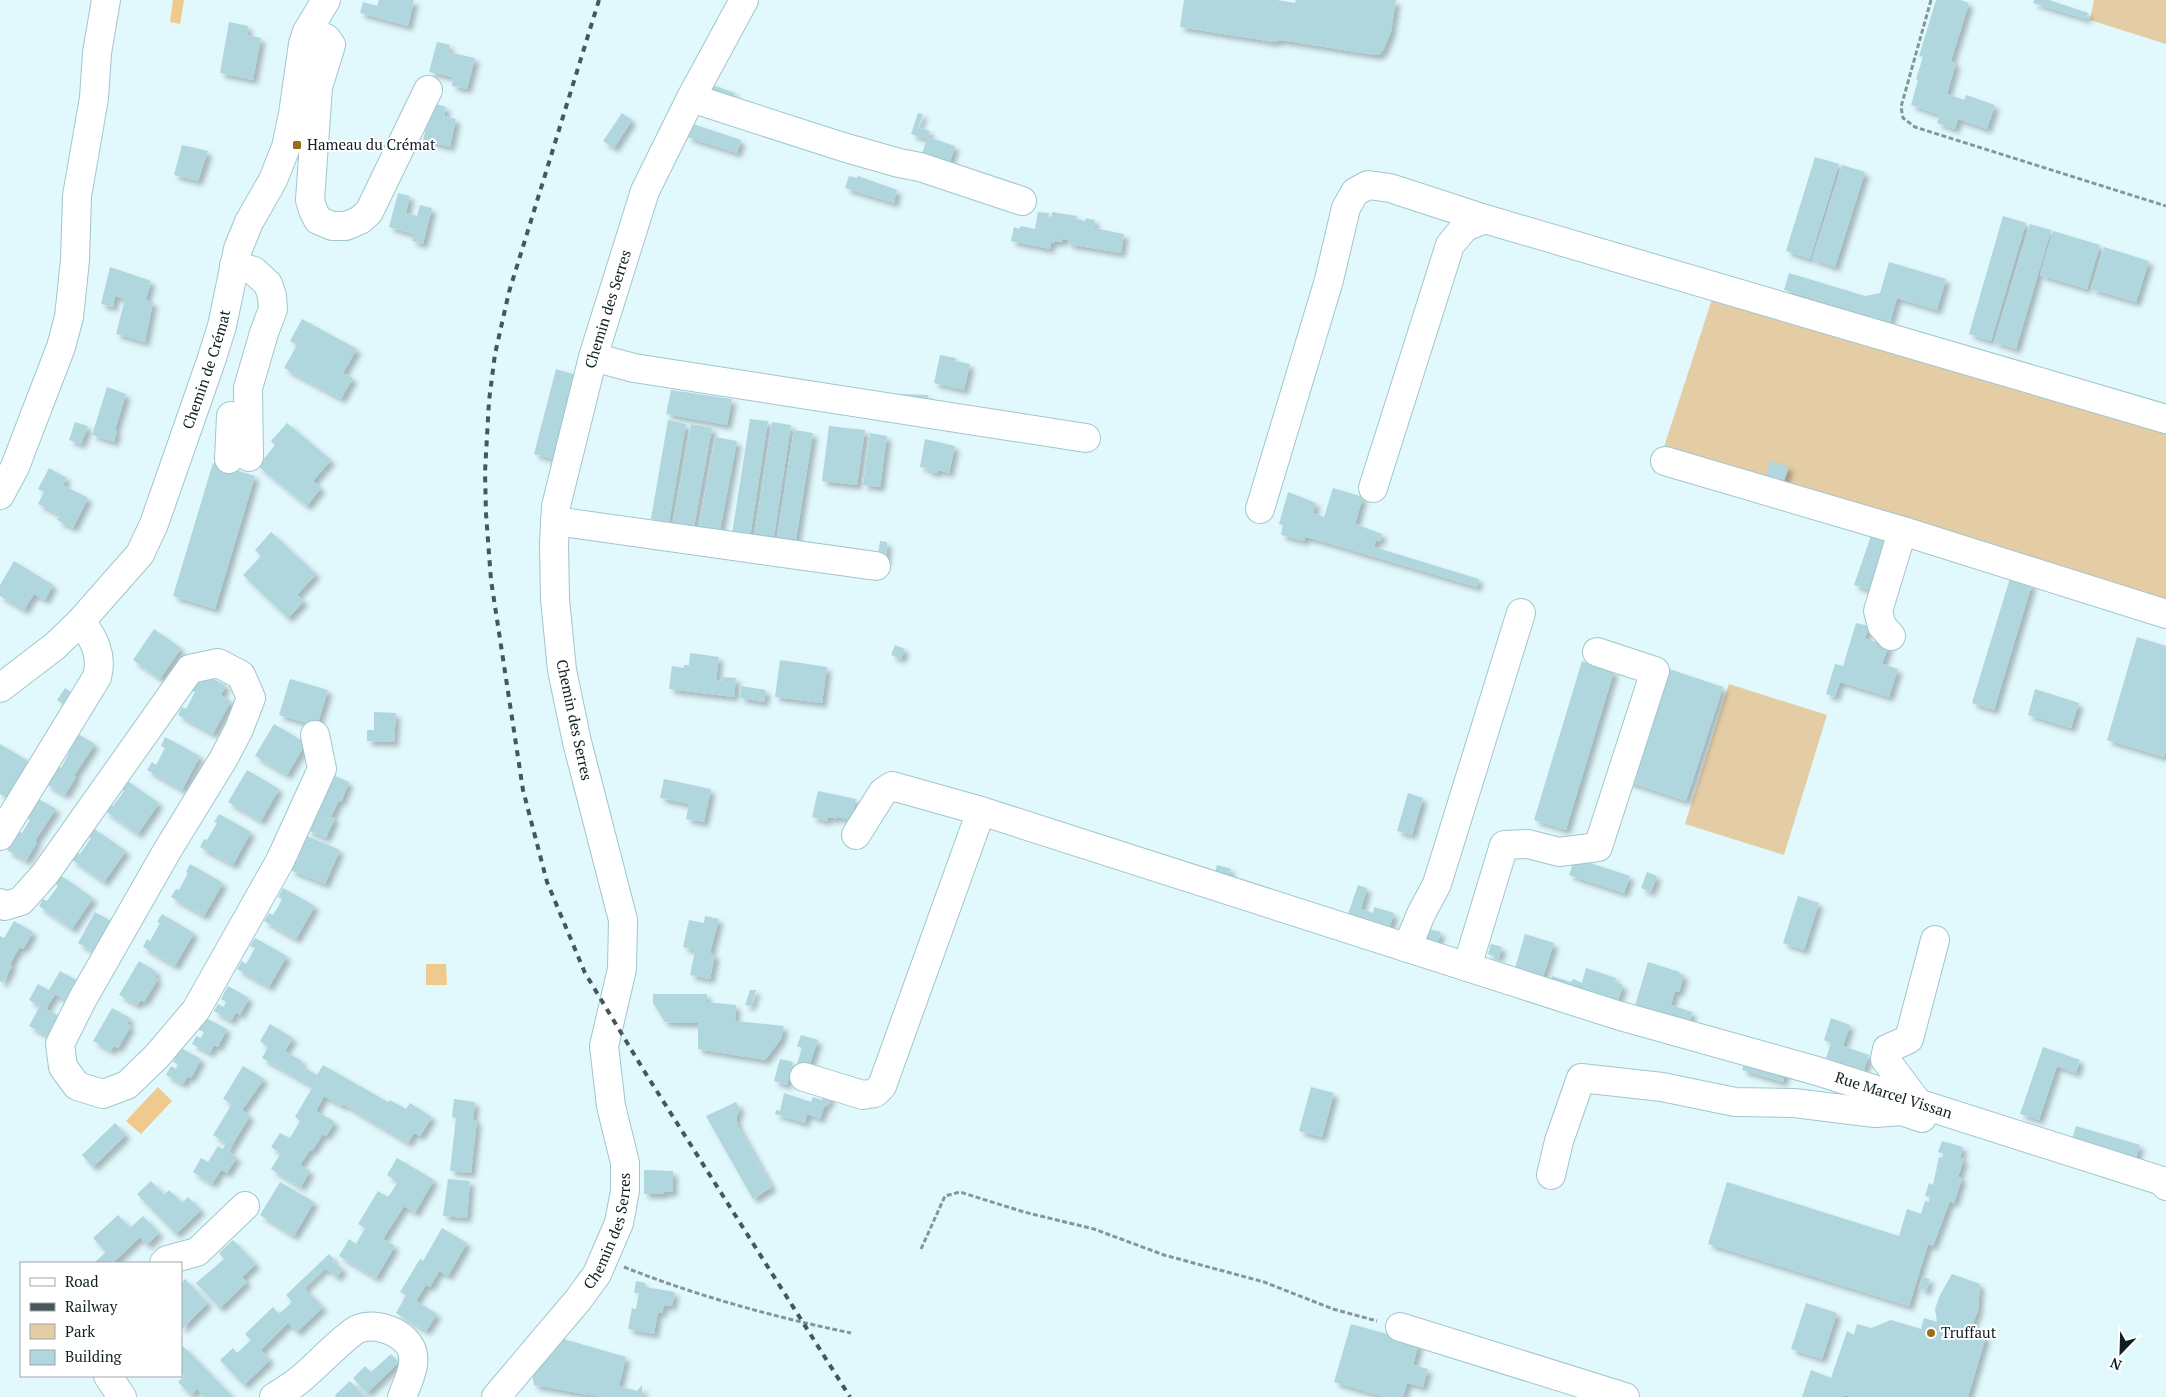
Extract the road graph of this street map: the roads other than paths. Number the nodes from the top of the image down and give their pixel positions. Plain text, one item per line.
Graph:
1 (106, 0) edge
2 (326, 0) edge
3 (744, 0) edge
4 (307, 32) junction
5 (428, 90) dead end
6 (691, 98) junction
7 (1022, 201) dead end
8 (1485, 219) junction
9 (234, 265) junction
10 (593, 357) junction
11 (2166, 419) edge
12 (1086, 438) dead end
13 (239, 458) dead end
14 (1665, 461) dead end
15 (1373, 488) dead end
16 (0, 495) edge
17 (1260, 509) dead end
18 (555, 520) junction
19 (1906, 532) junction
20 (876, 566) dead end
21 (1521, 612) dead end
22 (2166, 614) edge
23 (81, 621) junction
24 (1891, 636) dead end
25 (1597, 652) dead end
26 (0, 688) edge
27 (315, 735) dead end
28 (981, 811) junction
29 (856, 834) dead end
30 (0, 836) edge
31 (0, 903) edge
32 (1935, 940) dead end
33 (1407, 948) junction
34 (1467, 967) junction
35 (804, 1077) dead end
36 (1918, 1103) junction
37 (2010, 1132) junction
38 (1551, 1175) dead end
39 (2166, 1186) edge
40 (245, 1206) dead end
41 (165, 1262) edge
42 (1400, 1327) road end
43 (109, 1377) edge
44 (122, 1397) edge
45 (274, 1397) edge
46 (402, 1397) edge
47 (496, 1397) edge
48 (1625, 1397) edge

1 - 16 street
2 - 4 street, Chemin de Crémat
3 - 6 street, Chemin des Serres
4 - 5 street
4 - 9 street, Chemin de Crémat
6 - 7 street
6 - 10 street, Chemin des Serres
8 - 11 street
8 - 15 street
8 - 17 street
9 - 13 street
9 - 23 street, Chemin de Crémat
10 - 12 street
10 - 18 street, Chemin des Serres
14 - 19 street
18 - 20 street
18 - 47 street, Chemin des Serres
19 - 22 street
19 - 24 street
21 - 33 street
23 - 26 street, Chemin de Crémat
23 - 30 street
25 - 34 street
27 - 31 street
28 - 29 street, Rue Marcel Vissan
28 - 33 street, Rue Marcel Vissan
28 - 35 street
32 - 36 street
33 - 34 street, Rue Marcel Vissan
34 - 36 street, Rue Marcel Vissan
36 - 37 street, Rue Marcel Vissan
37 - 38 street
37 - 39 street, Rue Marcel Vissan
40 - 41 street
42 - 48 street
43 - 44 street
45 - 46 street

